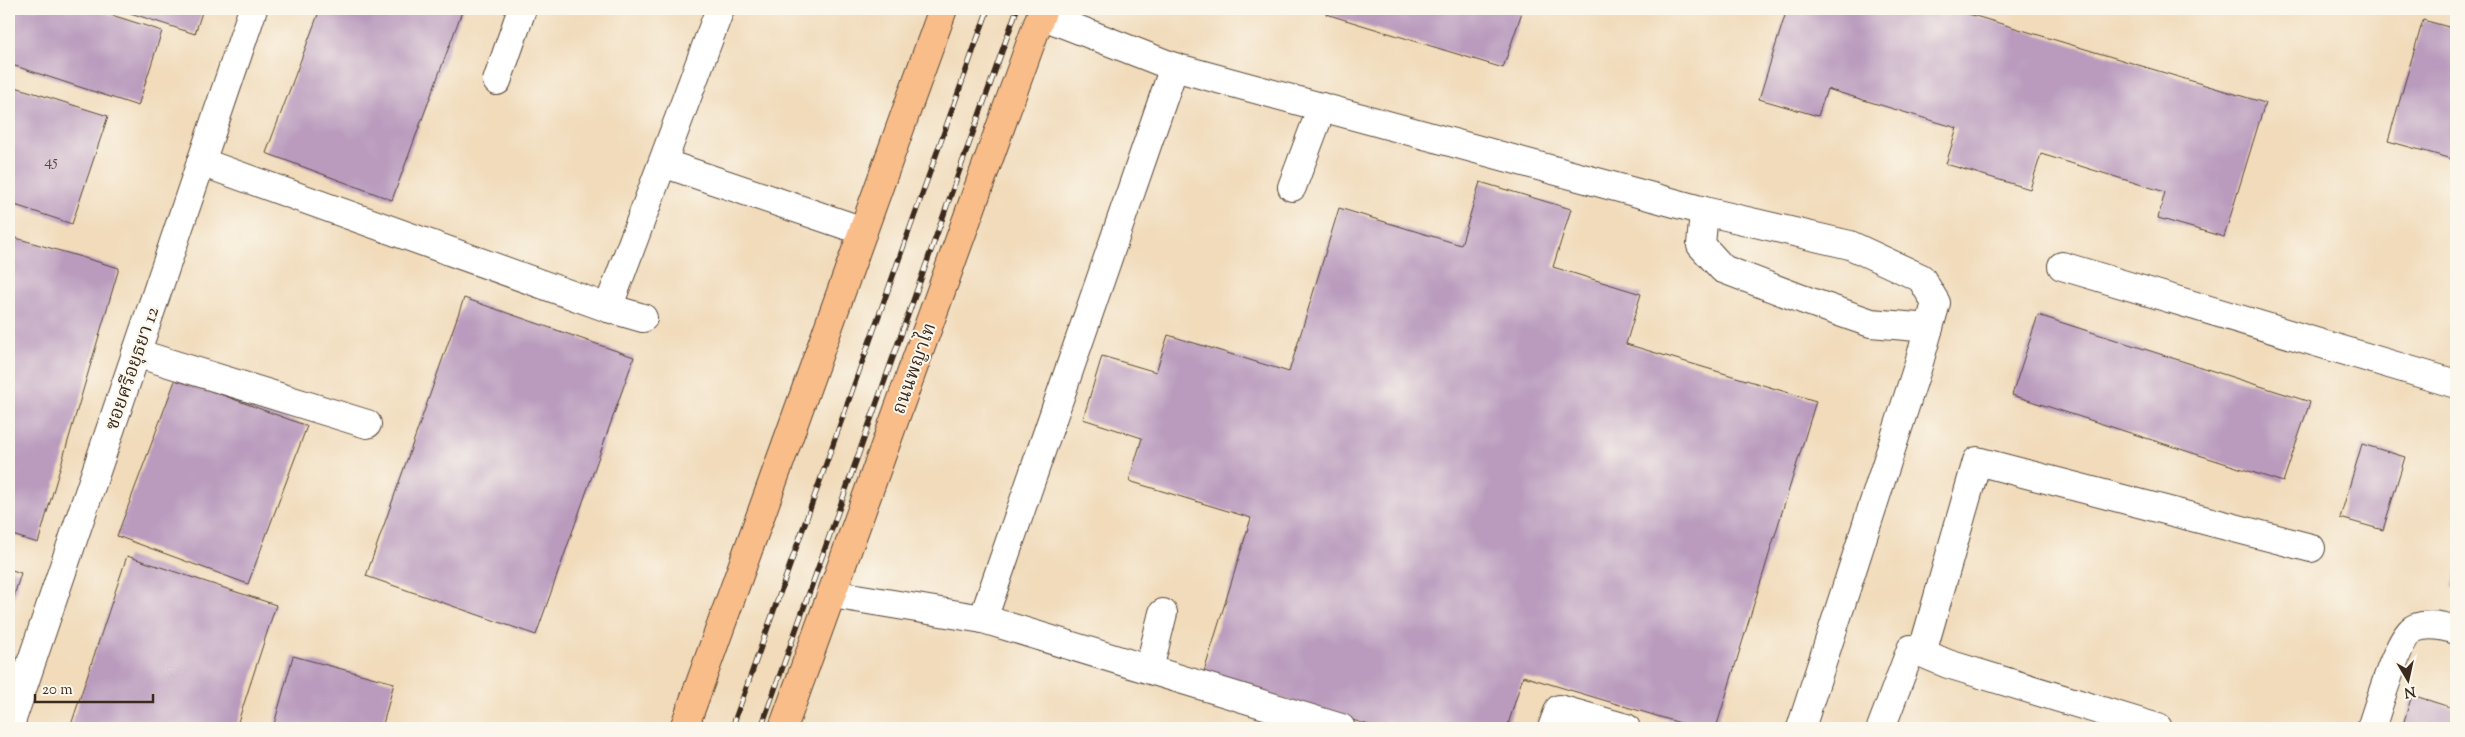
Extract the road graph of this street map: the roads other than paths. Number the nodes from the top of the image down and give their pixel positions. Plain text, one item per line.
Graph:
1 (253, 9) edge
2 (522, 9) edge
3 (720, 9) edge
4 (943, 9) edge
5 (1042, 12) edge
6 (1174, 67) junction
7 (497, 81) dead end
8 (1322, 107) junction
9 (201, 162) junction
10 (662, 163) junction
11 (1292, 187) dead end
12 (1704, 211) junction
13 (864, 231) junction
14 (2062, 266) dead end
15 (608, 308) junction
16 (643, 318) dead end
17 (1929, 328) junction
18 (136, 353) junction
19 (2456, 384) edge
20 (367, 424) dead end
21 (2311, 548) dead end
22 (832, 594) junction
23 (1163, 613) dead end
24 (983, 619) junction
25 (2456, 630) edge
26 (1922, 653) junction
27 (1149, 669) junction
28 (9, 728) edge
29 (684, 728) edge
30 (783, 728) edge
31 (1341, 728) edge
32 (1552, 728) edge
33 (1626, 728) edge
34 (1801, 728) edge
35 (1880, 728) edge
36 (2158, 728) edge
37 (2371, 728) edge

1 - 9 street, ซอยศรีอยุธยา 12
2 - 7 street
3 - 10 street
4 - 13 main road
5 - 6 street
5 - 22 main road, ถนนพญาไท
6 - 8 street
6 - 24 street
8 - 11 street
8 - 12 street
9 - 15 street
9 - 18 street, ซอยศรีอยุธยา 12
10 - 13 street
10 - 15 street
12 - 17 street
12 - 17 street
13 - 29 main road
14 - 19 street
15 - 16 street
17 - 34 street
18 - 20 street
18 - 28 street, ซอยศรีอยุธยา 12
21 - 26 street
22 - 24 street
22 - 30 main road, ถนนพญาไท
23 - 27 street
24 - 27 street
25 - 37 street
26 - 35 street
26 - 36 street
27 - 31 street
32 - 33 street

